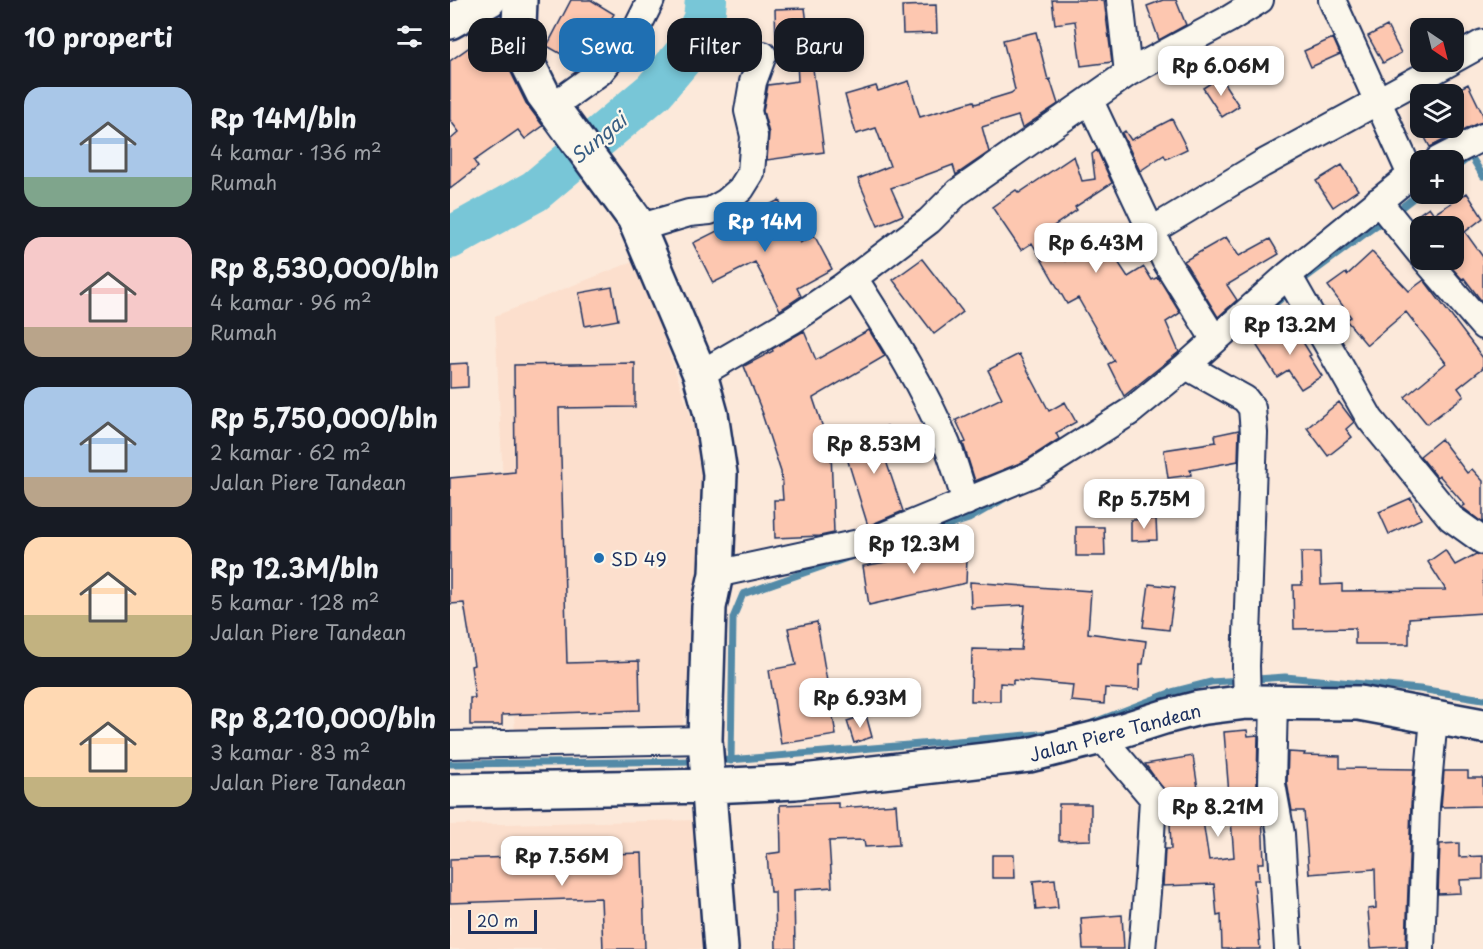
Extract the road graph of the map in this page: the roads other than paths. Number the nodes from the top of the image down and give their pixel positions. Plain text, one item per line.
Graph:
1 (489, 0) edge
2 (520, 0) edge
3 (651, 0) edge
4 (1120, 0) edge
5 (1260, 0) edge
6 (1332, 0) edge
7 (450, 22) edge
8 (1483, 43) edge
9 (1464, 53) edge
10 (763, 55) dead end
11 (1430, 72) edge
12 (1128, 73) junction
13 (1090, 101) junction
14 (1377, 101) junction
15 (557, 111) junction
16 (1483, 137) edge
17 (1458, 150) edge
18 (1410, 161) edge
19 (1410, 177) edge
20 (1378, 201) junction
21 (636, 223) junction
22 (1151, 231) junction
23 (1410, 241) edge
24 (1435, 270) edge
25 (1288, 275) junction
26 (854, 278) junction
27 (1483, 326) edge
28 (1215, 340) junction
29 (1186, 366) junction
30 (700, 374) junction
31 (966, 502) junction
32 (1483, 541) edge
33 (716, 574) junction
34 (1256, 699) junction
35 (1434, 718) junction
36 (1483, 726) edge
37 (1101, 737) junction
38 (450, 745) edge
39 (707, 763) junction
40 (450, 791) edge
41 (721, 949) edge
42 (1142, 949) edge
43 (1288, 949) edge
44 (1421, 949) edge

1 - 7 main road
2 - 15 main road
3 - 15 street
4 - 12 street
5 - 12 street
6 - 14 street
8 - 9 street
10 - 21 street
11 - 14 street
12 - 13 street
13 - 22 street
13 - 26 street
14 - 18 street
14 - 22 street
15 - 21 main road
16 - 17 street
19 - 20 street
20 - 23 street
20 - 25 street
21 - 30 main road
22 - 28 street
24 - 27 street
25 - 28 street
25 - 32 street
26 - 30 street
26 - 31 street
28 - 29 street
29 - 31 street
29 - 34 street
30 - 33 main road
31 - 33 street
33 - 39 main road
34 - 35 main road, Jalan Piere Tandean
34 - 37 main road, Jalan Piere Tandean
34 - 43 street
35 - 36 main road, Jalan Piere Tandean
35 - 44 street
37 - 39 main road, Jalan Piere Tandean
37 - 42 street
38 - 39 street
39 - 40 main road, Jalan Piere Tandean
39 - 41 main road

